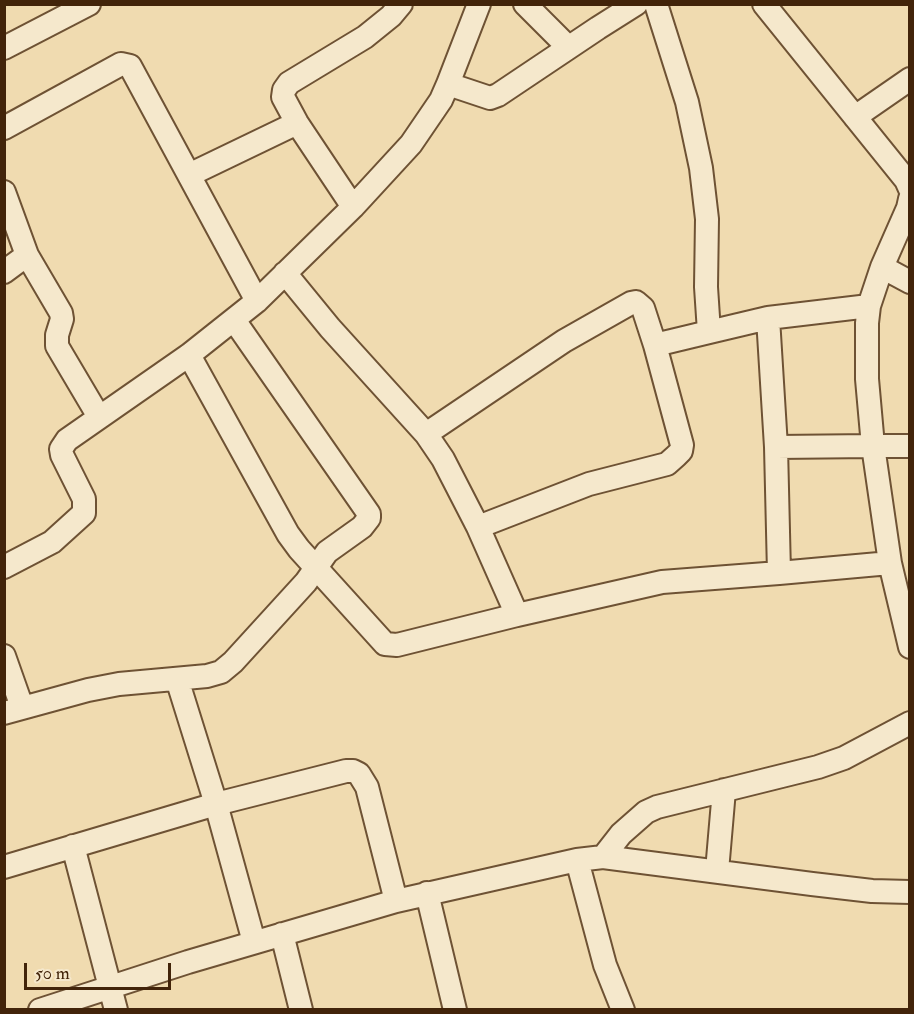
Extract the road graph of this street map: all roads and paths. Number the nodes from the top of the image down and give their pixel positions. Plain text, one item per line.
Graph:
1 (89, 4) edge
2 (401, 4) edge
3 (480, 4) edge
4 (525, 4) edge
5 (636, 4) edge
6 (656, 4) edge
7 (764, 4) edge
8 (568, 47) junction
9 (4, 48) edge
10 (909, 79) edge
11 (448, 84) junction
12 (855, 117) junction
13 (297, 123) junction
14 (4, 128) edge
15 (189, 175) junction
16 (909, 189) edge
17 (4, 192) edge
18 (909, 199) edge
19 (353, 207) junction
20 (27, 255) junction
21 (882, 267) junction
22 (4, 272) edge
23 (285, 273) junction
24 (909, 282) edge
25 (257, 301) junction
26 (868, 306) junction
27 (768, 318) junction
28 (234, 320) junction
29 (709, 332) junction
30 (655, 345) junction
31 (189, 355) junction
32 (99, 417) junction
33 (426, 434) junction
34 (873, 446) junction
35 (909, 446) edge
36 (776, 447) junction
37 (478, 527) junction
38 (890, 563) junction
39 (4, 567) edge
40 (316, 568) junction
41 (778, 573) junction
42 (517, 615) junction
43 (909, 647) edge
44 (4, 656) edge
45 (177, 679) junction
46 (13, 710) edge
47 (909, 723) edge
48 (724, 790) junction
49 (216, 804) junction
50 (73, 846) junction
51 (603, 857) junction
52 (577, 860) junction
53 (4, 867) edge
54 (717, 871) junction
55 (909, 892) edge
56 (427, 893) junction
57 (396, 901) junction
58 (282, 934) junction
59 (254, 942) junction
60 (110, 987) junction
61 (40, 1010) edge
62 (116, 1010) edge
63 (300, 1010) edge
64 (455, 1010) edge
65 (623, 1010) edge

1 - 9 street
2 - 13 street
3 - 11 street
4 - 8 street
5 - 8 street
6 - 29 street
7 - 12 street
8 - 11 street
10 - 12 street
11 - 19 street
12 - 16 street
13 - 15 street
13 - 19 street
14 - 15 street
15 - 25 street
17 - 20 street
18 - 21 street
19 - 23 street
20 - 22 street
20 - 32 street
21 - 24 street
21 - 26 street
23 - 25 street
23 - 33 street
25 - 28 street
26 - 27 street
26 - 34 street
27 - 29 street
27 - 36 street
28 - 31 street
28 - 40 street
29 - 30 street
30 - 33 street
30 - 37 street
31 - 32 street
31 - 40 street
32 - 39 street
33 - 37 street
34 - 35 street
34 - 36 street
34 - 38 street
36 - 41 street
37 - 42 street
38 - 41 street
38 - 43 street
40 - 42 street
40 - 45 street
41 - 42 street
44 - 46 street
45 - 46 street
45 - 49 street
47 - 48 street
48 - 51 street
48 - 54 street
49 - 50 street
49 - 57 street
49 - 59 street
50 - 53 street
50 - 60 street
51 - 52 street
51 - 54 street
52 - 56 street
52 - 65 street
54 - 55 street
56 - 57 street
56 - 64 street
57 - 58 street
58 - 59 street
58 - 63 street
59 - 60 street
60 - 61 street
60 - 62 street

